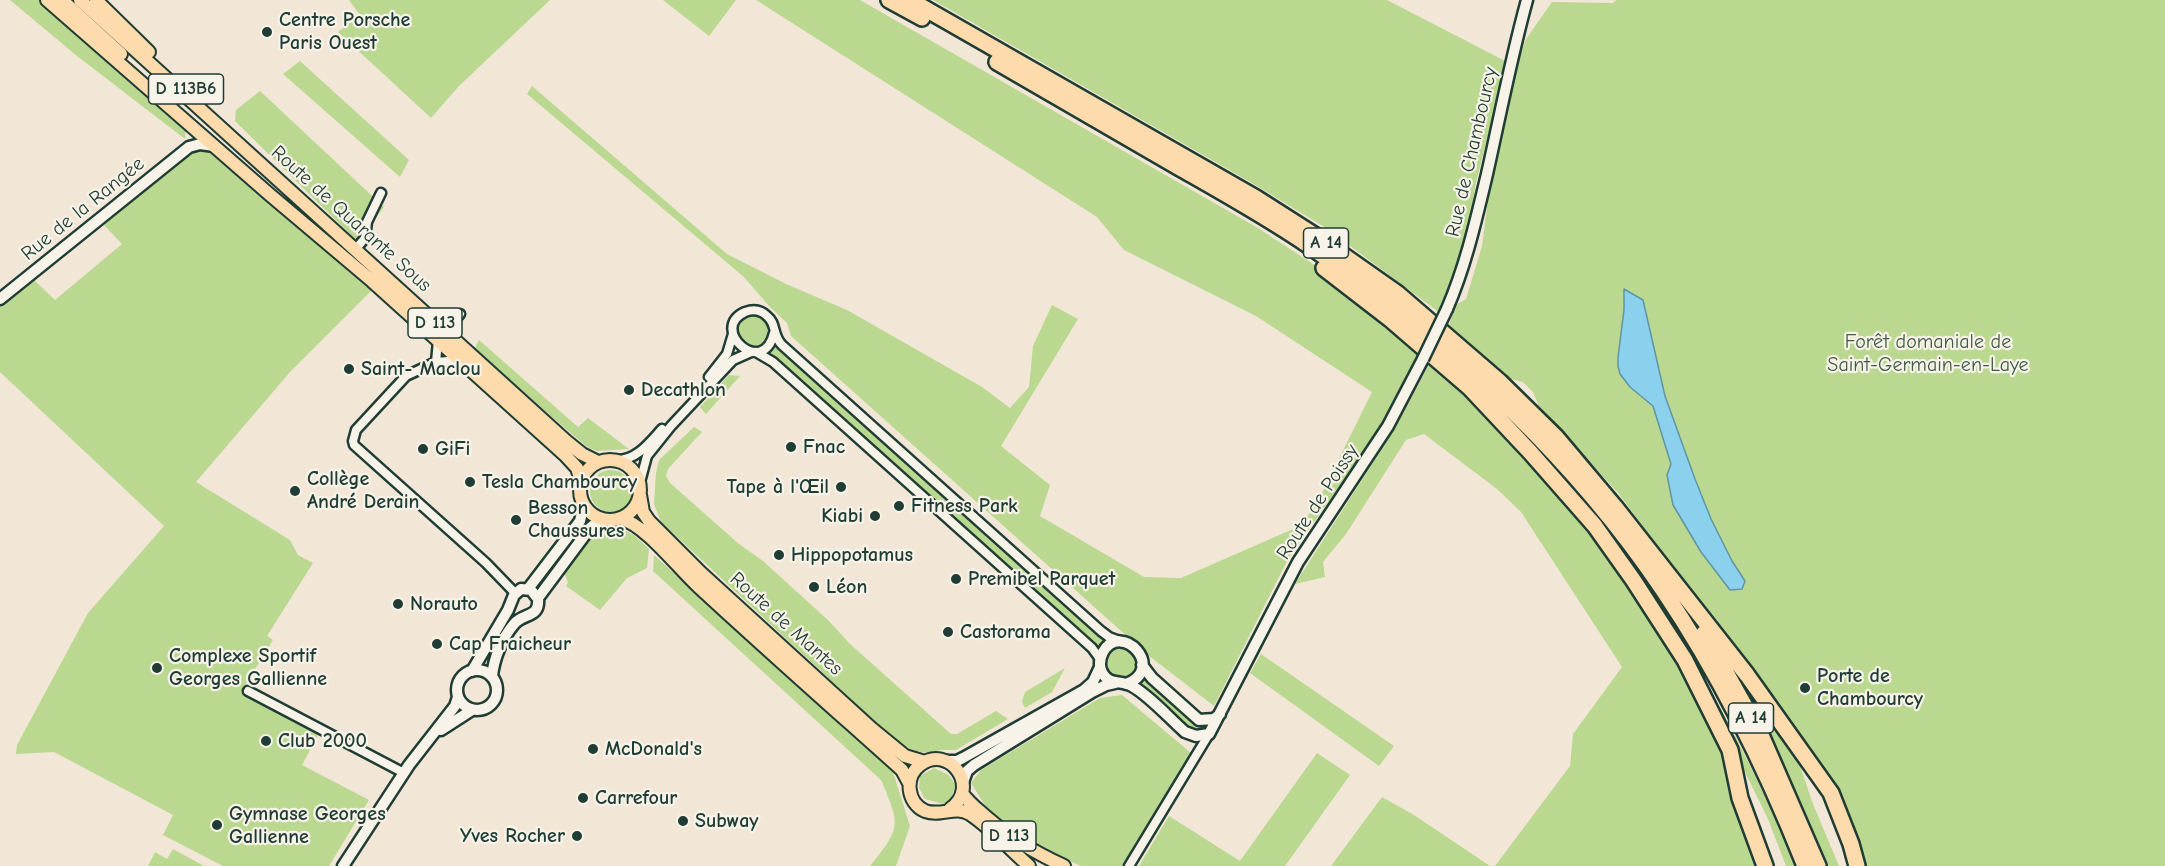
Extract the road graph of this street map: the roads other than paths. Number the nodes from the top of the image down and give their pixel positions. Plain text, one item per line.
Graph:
1 (47, 0) edge
2 (62, 0) edge
3 (80, 0) edge
4 (96, 0) edge
5 (889, 0) edge
6 (910, 0) edge
7 (1527, 0) edge
8 (191, 126) junction
9 (214, 146) junction
10 (189, 147) junction
11 (277, 177) junction
12 (381, 193) dead end
13 (1236, 200) junction
14 (335, 249) junction
15 (355, 250) junction
16 (0, 299) edge
17 (1447, 309) joint
18 (460, 314) dead end
19 (733, 333) junction
20 (774, 333) junction
21 (442, 336) junction
22 (754, 352) junction
23 (460, 360) junction
24 (436, 362) junction
25 (617, 460) junction
26 (598, 462) junction
27 (581, 481) junction
28 (640, 482) junction
29 (640, 495) junction
30 (584, 504) junction
31 (620, 518) junction
32 (606, 520) junction
33 (1670, 577) junction
34 (528, 589) junction
35 (515, 593) junction
36 (538, 598) junction
37 (1122, 642) junction
38 (1100, 663) junction
39 (1142, 665) junction
40 (472, 671) junction
41 (492, 676) junction
42 (1120, 684) junction
43 (248, 691) dead end
44 (458, 697) junction
45 (472, 710) junction
46 (1220, 714) junction
47 (1209, 734) junction
48 (433, 735) junction
49 (944, 760) junction
50 (925, 762) junction
51 (404, 773) junction
52 (909, 783) junction
53 (963, 787) junction
54 (950, 809) junction
55 (343, 866) edge
56 (1029, 866) edge
57 (1064, 866) edge
58 (1129, 866) edge
59 (1766, 866) edge
60 (1805, 866) edge
61 (1818, 866) edge
62 (1857, 866) edge

1 - 8 main road, Route de Quarante Sous / D 113
2 - 14 main road, Route de Quarante Sous / D 113
3 - 11 main road, Route de Quarante Sous / D 113
4 - 11 main road, D 113B6
5 - 13 highway, A 14
6 - 33 highway, A 14
7 - 17 street, Rue de Chambourcy
8 - 9 main road, Route de Quarante Sous / D 113
8 - 10 street
9 - 10 street
9 - 14 main road, Route de Quarante Sous / D 113
10 - 16 street, Rue de la Rangée
11 - 15 main road, Route de Quarante Sous / D 113
12 - 15 street
13 - 59 highway
13 - 60 highway, A 14
14 - 21 main road, Route de Quarante Sous / D 113
15 - 21 main road, Route de Quarante Sous / D 113
17 - 46 street, Route de Poissy, bridge
18 - 21 street
19 - 20 street
19 - 22 street
19 - 25 street
20 - 22 street
20 - 37 street
21 - 23 main road, D 113
21 - 24 street
21 - 26 main road, Route de Quarante Sous / D 113
22 - 28 street
22 - 38 street
23 - 24 street
23 - 27 main road, D 113
24 - 35 street
25 - 26 main road
25 - 28 main road
26 - 27 main road
27 - 30 main road
28 - 29 main road
29 - 31 main road
29 - 50 main road, Route de Mantes
30 - 32 main road
30 - 34 street
31 - 32 main road
31 - 52 main road, Route de Mantes
32 - 36 street
33 - 61 highway, A 14
33 - 62 highway
34 - 35 street
34 - 36 street
35 - 40 street
36 - 41 street
37 - 38 street
37 - 39 street
38 - 42 street
38 - 49 street
39 - 42 street
39 - 46 street
40 - 41 street
40 - 44 street
41 - 45 street
42 - 47 street
42 - 53 street
43 - 51 street
44 - 45 street
44 - 48 street
45 - 48 street
46 - 47 street, Route de Poissy
47 - 58 street, Route de Poissy
48 - 51 street
49 - 50 main road
49 - 53 main road
50 - 52 main road
51 - 55 street
52 - 54 main road
53 - 54 main road
53 - 57 main road, D 113
54 - 56 main road, D 113

